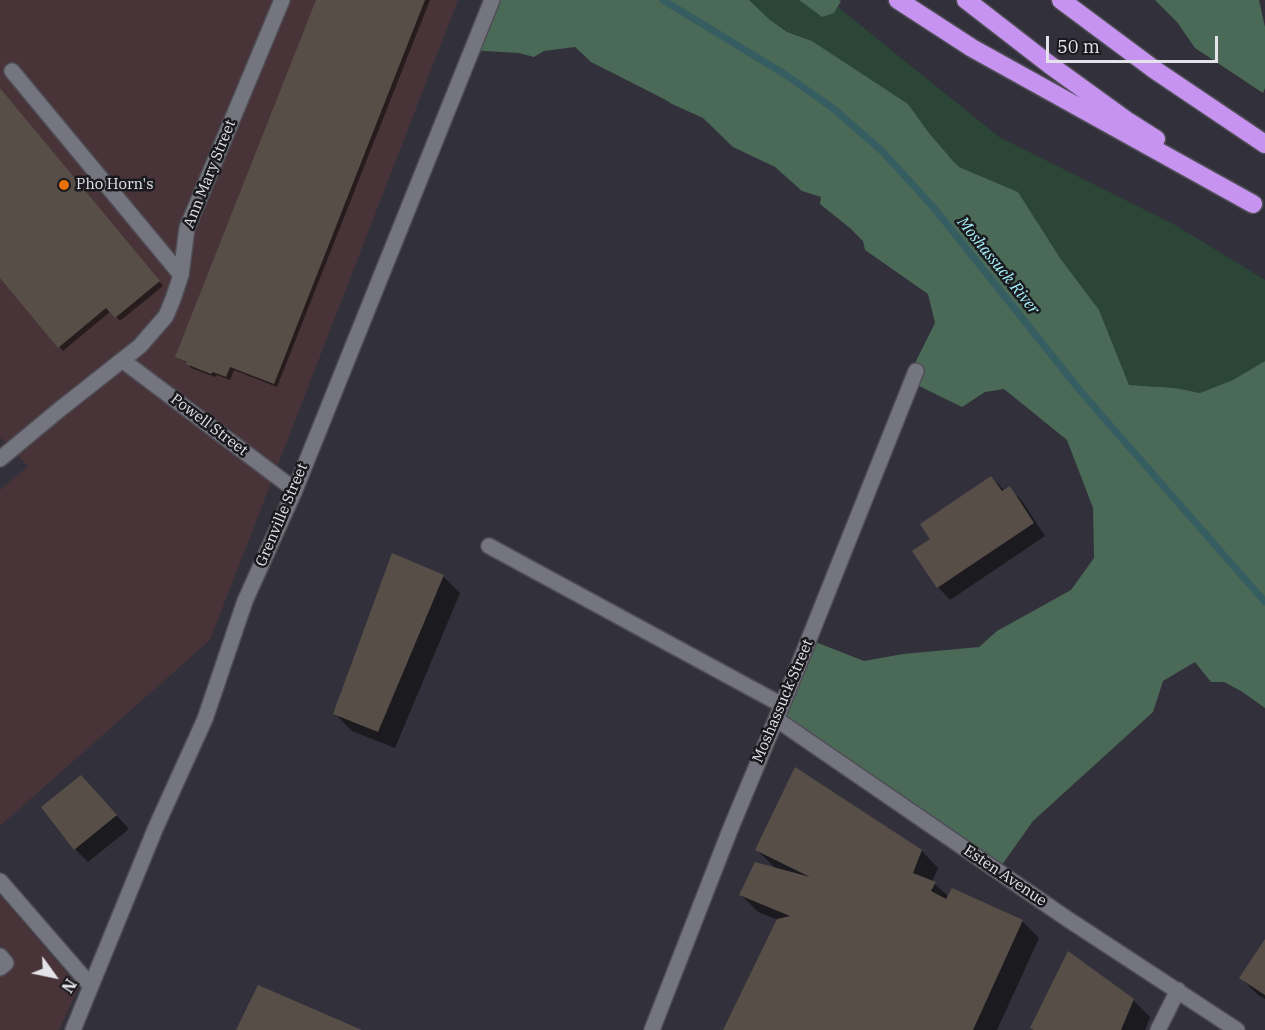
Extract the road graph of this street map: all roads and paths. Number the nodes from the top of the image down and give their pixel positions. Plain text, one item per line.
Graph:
1 (282, 0) edge
2 (492, 0) edge
3 (898, 0) edge
4 (966, 0) edge
5 (1061, 0) edge
6 (12, 71) dead end
7 (1265, 144) edge
8 (1259, 208) edge
9 (181, 274) junction
10 (123, 360) junction
11 (916, 371) dead end
12 (0, 459) edge
13 (295, 490) junction
14 (489, 546) dead end
15 (779, 712) junction
16 (0, 881) edge
17 (0, 956) edge
18 (0, 968) edge
19 (91, 986) junction
20 (1178, 990) junction
21 (73, 1030) edge
22 (652, 1030) edge
23 (1158, 1030) edge
24 (1237, 1030) edge

1 - 9 street, Ann Mary Street
2 - 13 street, Grenville Street
3 - 8 highway
4 - 8 highway
5 - 7 highway
6 - 9 street
9 - 10 street, Ann Mary Street
10 - 12 street, Ann Mary Street
10 - 13 street, Powell Street
11 - 15 street, Moshassuck Street
13 - 19 street, Grenville Street
14 - 15 street, Esten Avenue
15 - 20 street, Esten Avenue
15 - 22 street, Moshassuck Street
16 - 19 street
17 - 18 street
19 - 21 street, Grenville Street
20 - 23 street
20 - 24 street, Esten Avenue

